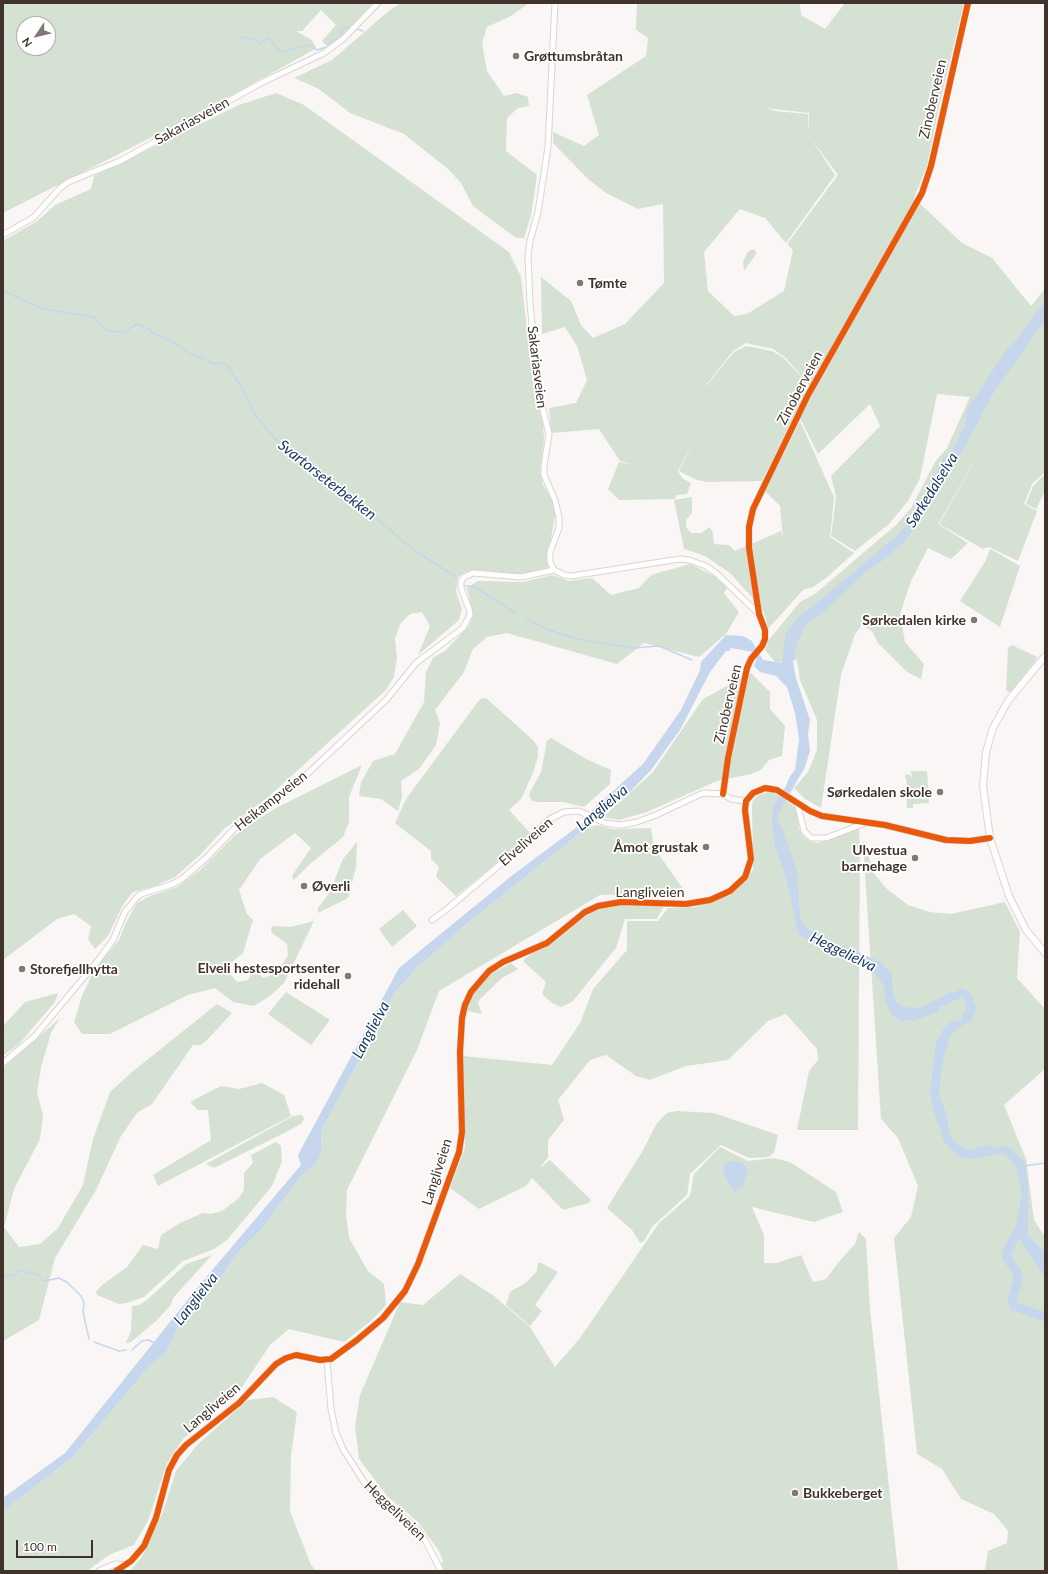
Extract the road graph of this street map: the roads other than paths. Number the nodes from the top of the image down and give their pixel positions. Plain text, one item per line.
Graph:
1 (378, 3) edge
2 (555, 3) edge
3 (968, 3) edge
4 (3, 235) edge
5 (554, 570) junction
6 (760, 614) junction
7 (1045, 656) edge
8 (723, 794) junction
9 (746, 801) junction
10 (796, 802) junction
11 (864, 823) junction
12 (990, 838) junction
13 (432, 920) dead end
14 (1045, 953) edge
15 (3, 1063) edge
16 (327, 1360) junction
17 (125, 1565) junction
18 (99, 1571) edge
19 (116, 1571) edge
20 (441, 1571) edge

1 - 4 street, Sakariasveien
2 - 5 street, Sakariasveien
3 - 6 street, Zinoberveien
5 - 6 street
5 - 15 street, Heikampveien
6 - 8 street, Zinoberveien
7 - 12 street
8 - 9 street
8 - 13 street, Elveliveien
9 - 10 street
9 - 16 street, Langliveien
10 - 11 street
10 - 11 street
11 - 12 street
12 - 14 street
16 - 17 street, Langliveien
16 - 20 street, Heggeliveien
17 - 18 street
17 - 19 street, Langliveien

